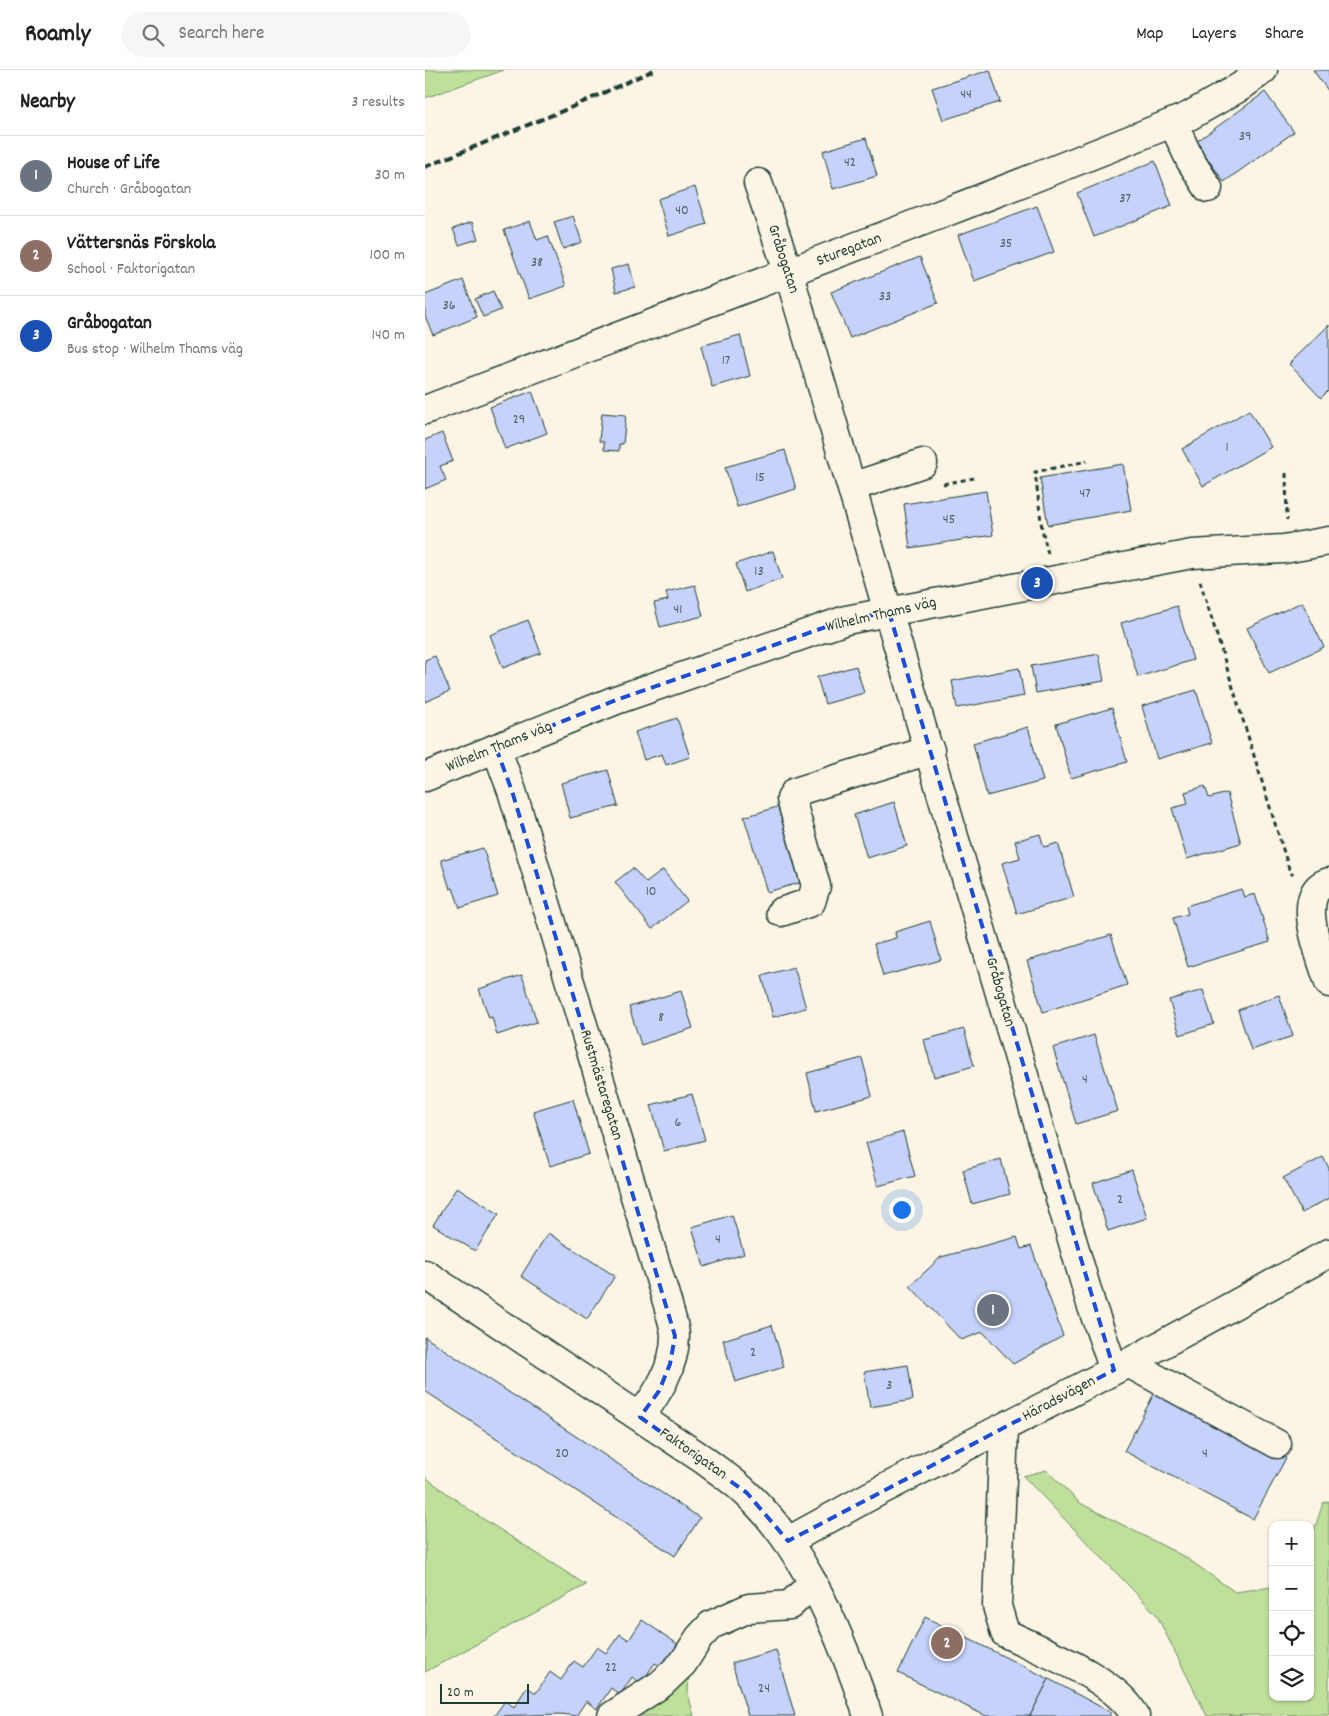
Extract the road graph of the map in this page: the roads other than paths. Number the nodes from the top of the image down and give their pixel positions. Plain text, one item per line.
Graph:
1 (1263, 70) edge
2 (1173, 122) junction
3 (758, 183) dead end
4 (1208, 188) dead end
5 (789, 274) junction
6 (425, 410) edge
7 (923, 462) dead end
8 (852, 487) junction
9 (1329, 541) edge
10 (889, 612) junction
11 (496, 748) junction
12 (930, 750) junction
13 (425, 777) edge
14 (1320, 889) edge
15 (781, 912) dead end
16 (1329, 983) edge
17 (1329, 1254) edge
18 (425, 1274) edge
19 (1121, 1367) junction
20 (639, 1417) junction
21 (1003, 1429) junction
22 (1277, 1444) dead end
23 (788, 1541) junction
24 (813, 1583) junction
25 (612, 1716) edge
26 (868, 1716) edge
27 (1135, 1716) edge

1 - 2 street, Sturegatan
2 - 4 street
2 - 5 street, Sturegatan
3 - 5 street, Gråbogatan
5 - 6 street, Sturegatan
5 - 8 street, Gråbogatan
7 - 8 street
8 - 10 street, Gråbogatan
9 - 10 street, Wilhelm Thams väg
10 - 11 street, Wilhelm Thams väg
10 - 12 street, Gråbogatan
11 - 13 street, Wilhelm Thams väg
11 - 20 street, Rustmästaregatan
12 - 15 street
12 - 19 street, Gråbogatan
14 - 16 street
17 - 19 street, Häradsvägen
18 - 20 street, Faktorigatan
19 - 21 street, Häradsvägen
19 - 22 street
20 - 23 street, Faktorigatan
21 - 23 street, Häradsvägen
21 - 27 street
23 - 24 street, Faktorigatan
24 - 25 street
24 - 26 street, Faktorigatan

